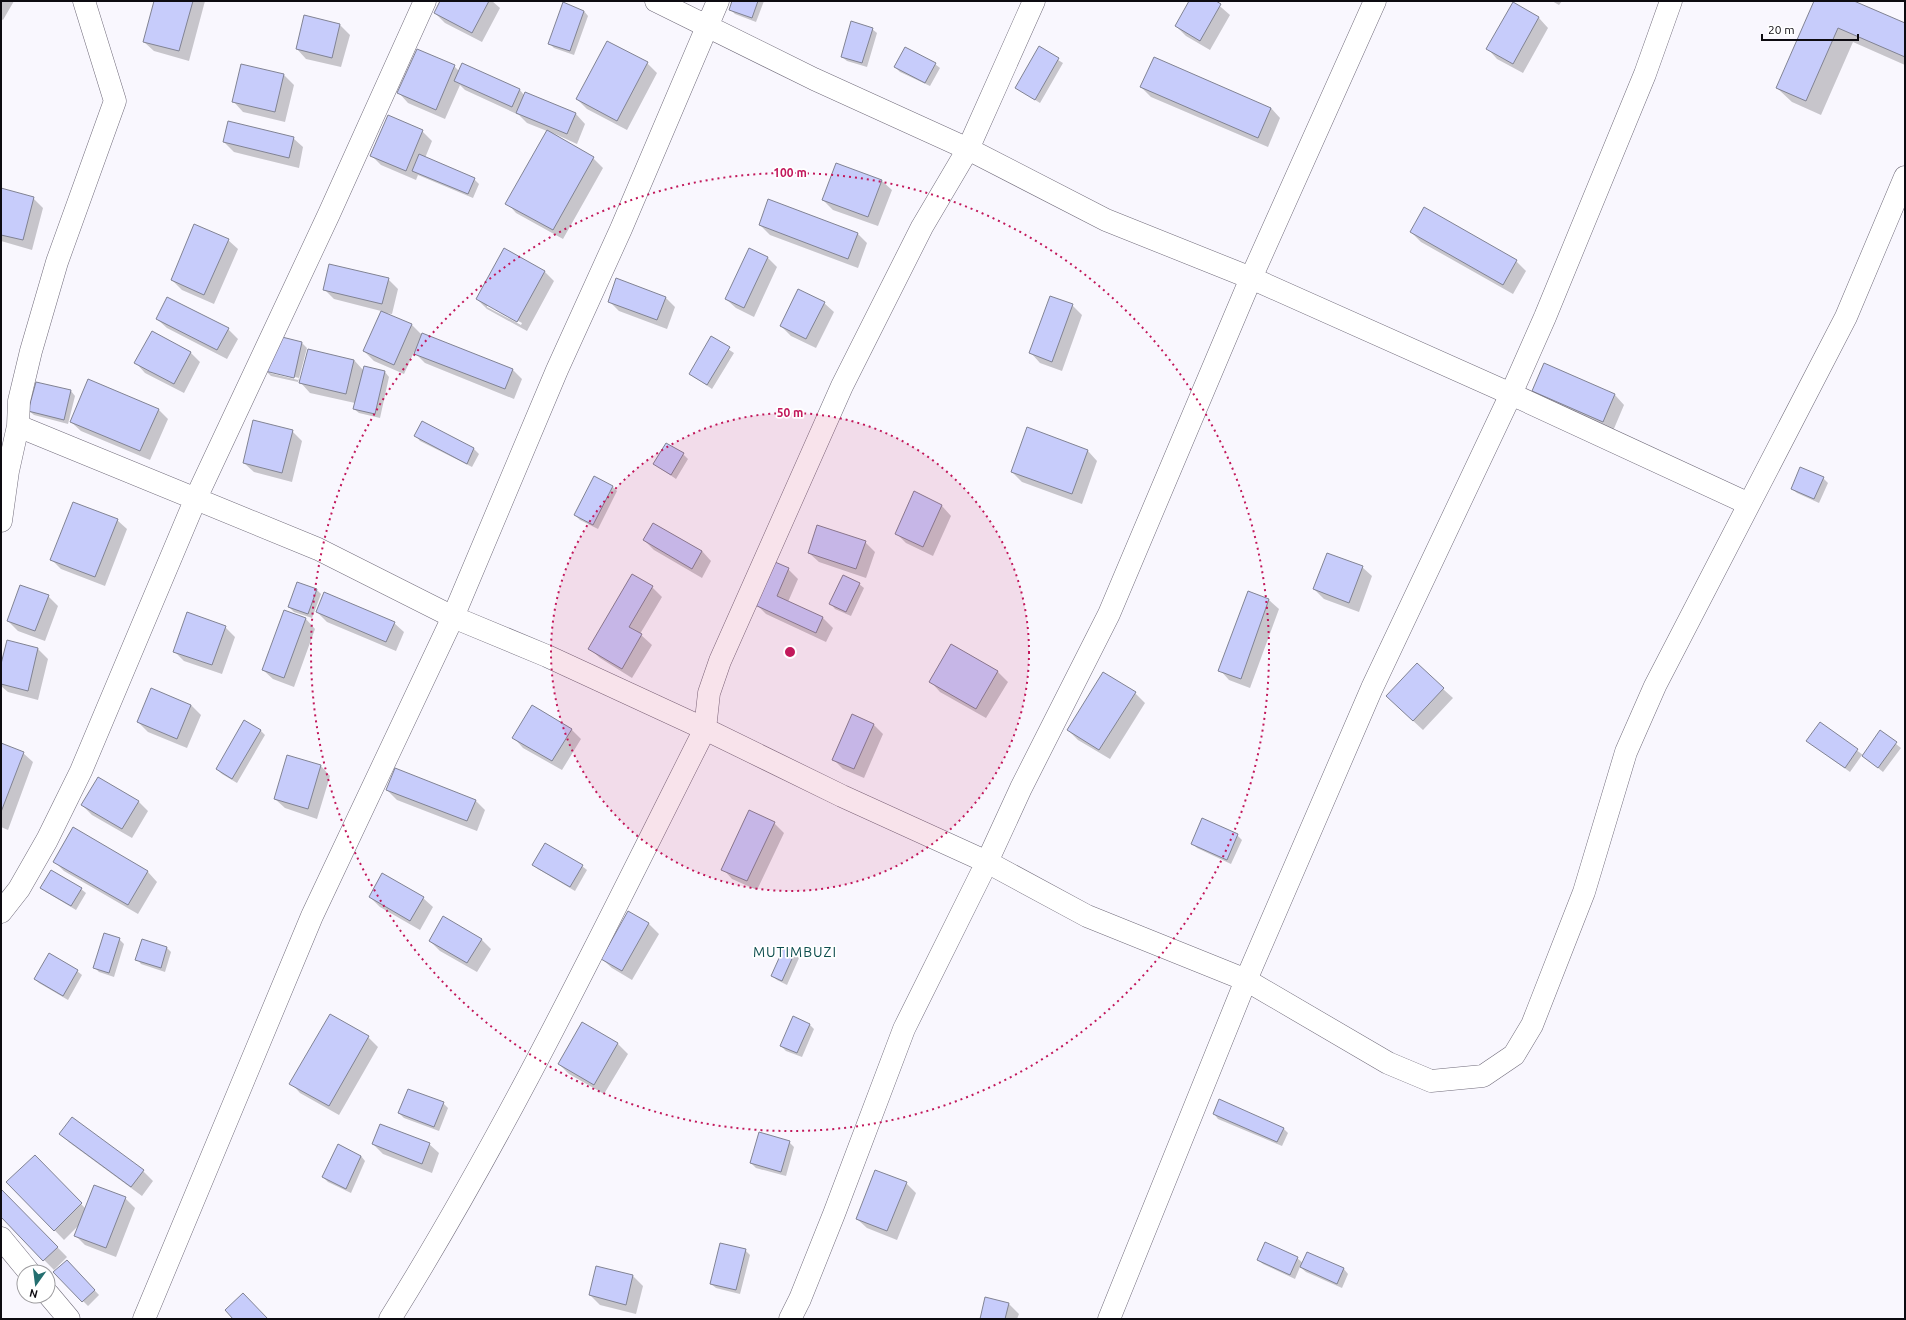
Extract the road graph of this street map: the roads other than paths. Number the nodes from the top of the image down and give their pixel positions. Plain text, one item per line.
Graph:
1 (84, 1) edge
2 (425, 1) edge
3 (656, 1) edge
4 (718, 1) edge
5 (1034, 1) edge
6 (1375, 1) edge
7 (1671, 1) edge
8 (707, 25) junction
9 (968, 149) junction
10 (1905, 177) edge
11 (1251, 278) junction
12 (1511, 394) junction
13 (18, 426) junction
14 (196, 498) junction
15 (1748, 504) junction
16 (1, 521) edge
17 (453, 617) junction
18 (705, 729) junction
19 (987, 862) junction
20 (1, 912) edge
21 (1246, 980) junction
22 (1, 1238) edge
23 (22, 1264) edge
24 (56, 1304) edge
25 (69, 1319) edge
26 (144, 1319) edge
27 (390, 1319) edge
28 (790, 1319) edge
29 (1109, 1319) edge

1 - 13 street
2 - 14 street
3 - 8 street
4 - 8 street
5 - 9 street
6 - 11 street
7 - 12 street
8 - 9 street
8 - 17 street
9 - 11 street
9 - 18 street
10 - 15 street
11 - 12 street
11 - 19 street
12 - 15 street
12 - 21 street
13 - 14 street
13 - 16 street
14 - 17 street
14 - 20 street
15 - 21 street
17 - 18 street
17 - 26 street
18 - 19 street
18 - 27 street
19 - 21 street
19 - 28 street
21 - 29 street
22 - 23 street
24 - 25 street

